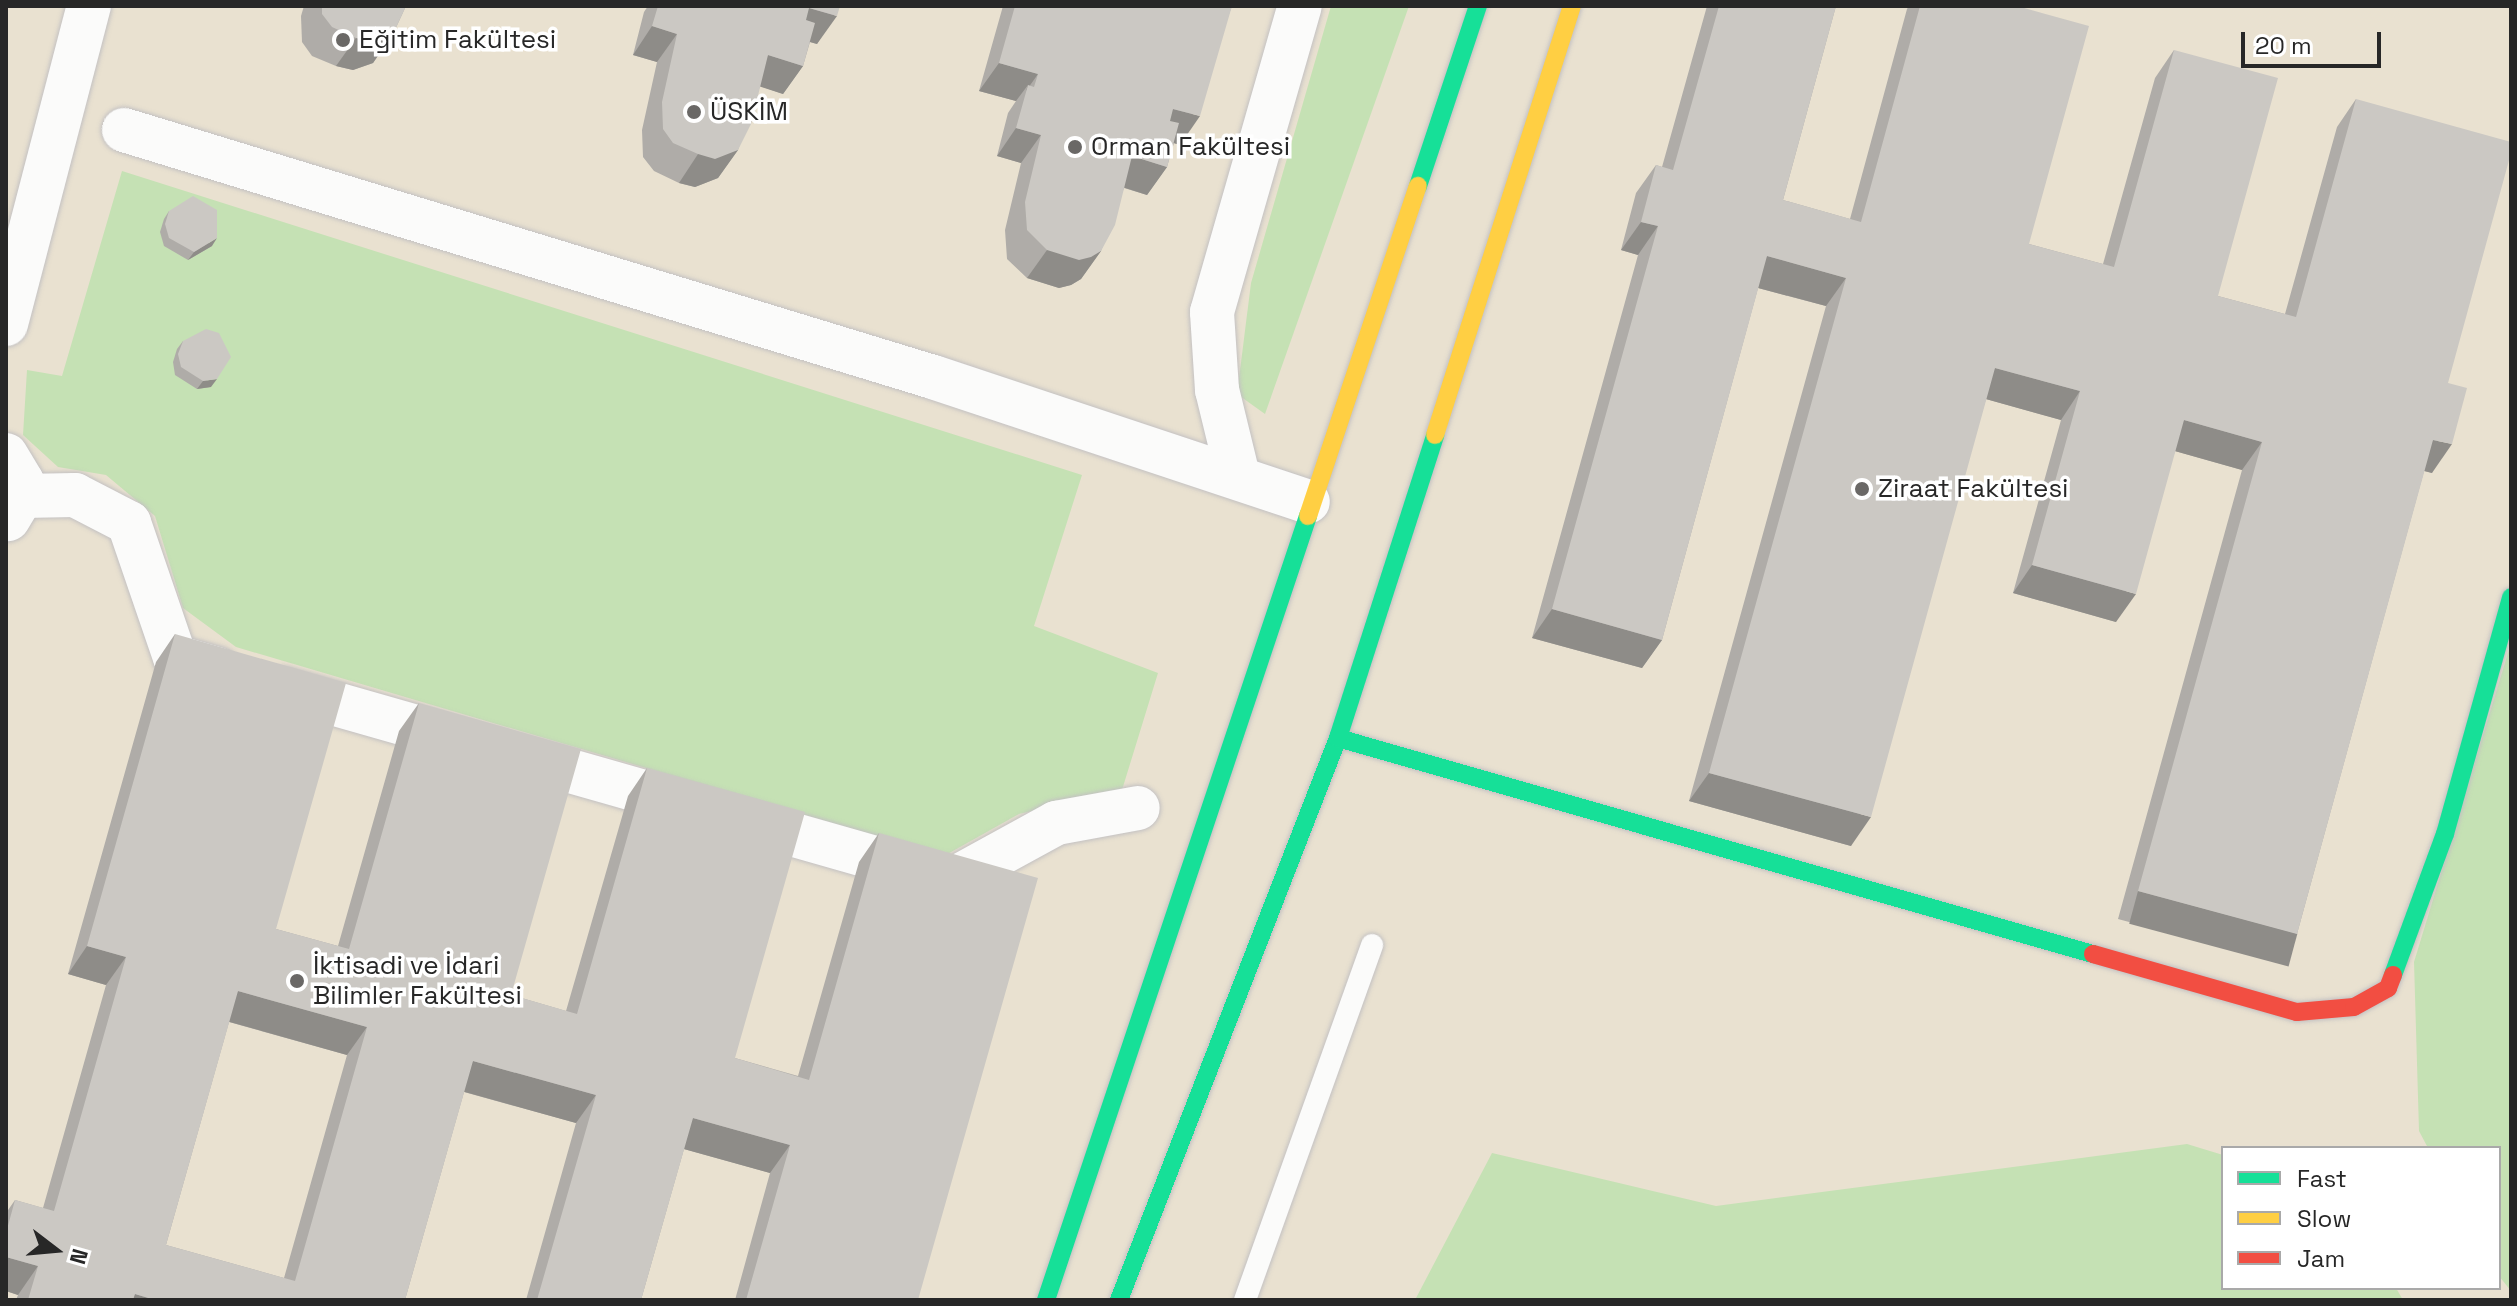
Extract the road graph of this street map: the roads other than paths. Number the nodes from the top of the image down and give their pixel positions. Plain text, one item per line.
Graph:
1 (89, 6) edge
2 (1300, 6) edge
3 (1478, 6) edge
4 (1572, 6) edge
5 (124, 130) dead end
6 (6, 324) edge
7 (6, 455) edge
8 (1238, 476) junction
9 (1308, 502) junction
10 (14, 509) edge
11 (2511, 597) edge
12 (1338, 738) junction
13 (1138, 808) dead end
14 (1372, 945) dead end
15 (1046, 1300) edge
16 (1119, 1300) edge
17 (1245, 1300) edge

1 - 6 street
2 - 8 street
3 - 9 street
4 - 12 street
5 - 8 street
7 - 10 street
8 - 9 street
9 - 15 street
10 - 13 street
11 - 12 street
12 - 16 street
14 - 17 lane

